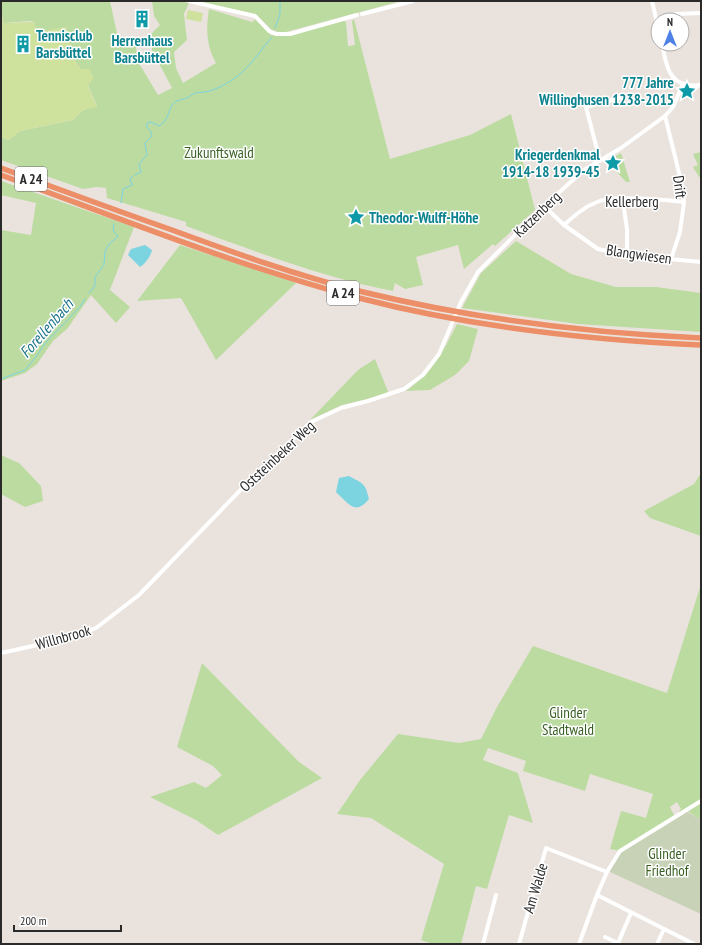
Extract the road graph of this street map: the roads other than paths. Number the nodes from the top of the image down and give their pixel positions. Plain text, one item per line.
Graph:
1 (189, 1) edge
2 (413, 1) edge
3 (652, 1) edge
4 (654, 12) edge
5 (690, 13) edge
6 (701, 13) edge
7 (664, 52) edge
8 (683, 84) junction
9 (701, 85) edge
10 (626, 96) dead end
11 (583, 98) dead end
12 (586, 107) junction
13 (665, 116) junction
14 (600, 161) junction
15 (1, 168) edge
16 (1, 176) edge
17 (623, 200) junction
18 (684, 202) junction
19 (544, 206) junction
20 (564, 225) junction
21 (627, 255) junction
22 (671, 259) junction
23 (701, 262) edge
24 (448, 333) joint
25 (701, 338) edge
26 (701, 345) edge
27 (140, 596) joint
28 (1, 653) edge
29 (701, 801) edge
30 (607, 872) junction
31 (496, 895) dead end
32 (597, 895) junction
33 (631, 913) junction
34 (664, 929) junction
35 (605, 937) dead end
36 (483, 944) edge
37 (519, 944) edge
38 (579, 944) edge
39 (619, 944) edge
40 (657, 944) edge
41 (694, 944) edge

1 - 2 street
3 - 4 street
5 - 6 street
7 - 8 street
8 - 9 street
8 - 13 street, Katzenberg
10 - 12 street
11 - 12 street
12 - 14 street
13 - 14 street, Katzenberg
13 - 18 street, Drift
14 - 19 street, Katzenberg
15 - 25 highway, A 24
16 - 26 highway, A 24
17 - 18 street, Kellerberg
17 - 20 street, Kellerberg
17 - 21 street
18 - 22 street, Drift
19 - 20 street, Blangwiesen
19 - 24 street, Katzenberg
20 - 21 street, Blangwiesen
21 - 22 street, Blangwiesen
22 - 23 street, Blangwiesen
24 - 27 street, Oststeinbeker Weg
27 - 28 street, Willnbrook
29 - 30 street
30 - 32 street
30 - 37 street, Am Walde
31 - 36 street
32 - 33 street
32 - 38 street
33 - 34 street
33 - 39 street
34 - 40 street
34 - 41 street
35 - 39 street

